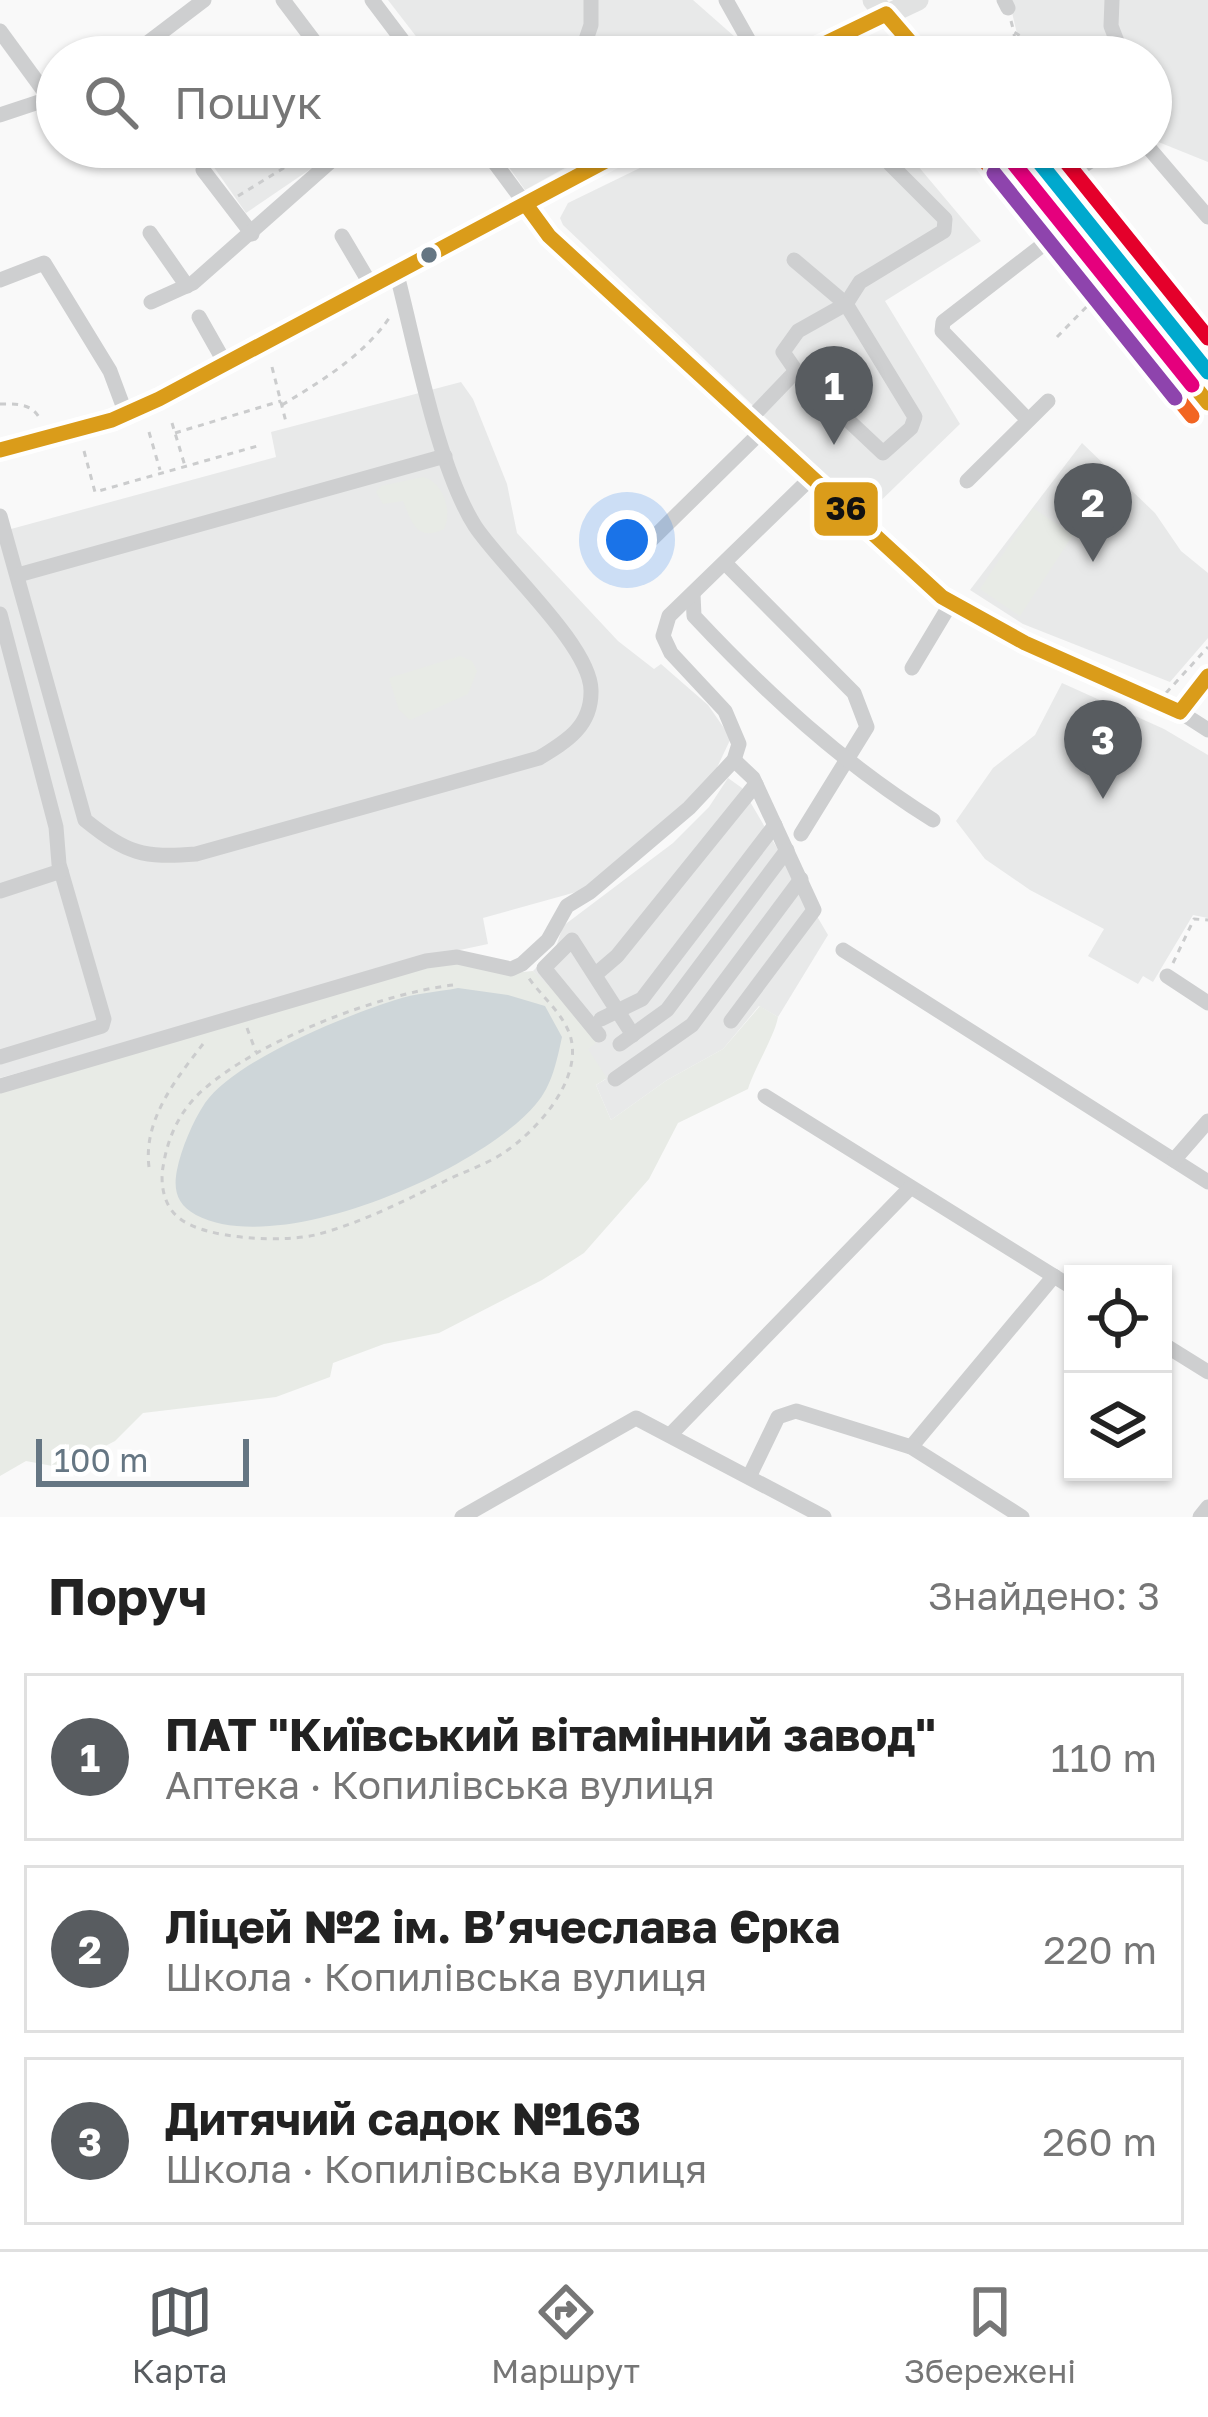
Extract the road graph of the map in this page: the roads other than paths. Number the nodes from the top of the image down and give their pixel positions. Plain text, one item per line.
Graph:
1 (204, 0) edge
2 (283, 0) edge
3 (372, 0) edge
4 (591, 0) edge
5 (725, 0) edge
6 (919, 0) edge
7 (1112, 0) edge
8 (879, 7) edge
9 (0, 31) edge
10 (164, 36) edge
11 (310, 36) edge
12 (399, 36) edge
13 (588, 36) edge
14 (746, 36) edge
15 (831, 36) edge
16 (905, 36) edge
17 (1115, 36) edge
18 (36, 76) edge
19 (36, 103) edge
20 (0, 115) edge
21 (324, 168) edge
22 (499, 168) edge
23 (583, 168) edge
24 (894, 168) edge
25 (1018, 168) edge
26 (1080, 168) edge
27 (1166, 168) edge
28 (203, 170) dead end
29 (1040, 194) junction
30 (527, 206) junction
31 (1208, 217) edge
32 (1066, 227) junction
33 (150, 233) dead end
34 (252, 235) junction
35 (342, 236) dead end
36 (794, 260) dead end
37 (396, 271) junction
38 (0, 280) edge
39 (371, 285) junction
40 (187, 286) junction
41 (151, 302) dead end
42 (846, 304) junction
43 (199, 316) dead end
44 (226, 363) junction
45 (796, 371) junction
46 (1048, 400) dead end
47 (1208, 403) edge
48 (125, 414) junction
49 (1028, 420) junction
50 (755, 425) junction
51 (0, 450) edge
52 (445, 456) junction
53 (812, 477) junction
54 (968, 481) dead end
55 (0, 516) edge
56 (644, 547) dead end
57 (724, 562) junction
58 (18, 575) junction
59 (693, 594) junction
60 (951, 603) junction
61 (0, 614) edge
62 (912, 668) dead end
63 (1208, 676) edge
64 (1180, 712) junction
65 (1208, 730) edge
66 (734, 760) junction
67 (847, 760) junction
68 (755, 784) junction
69 (933, 820) dead end
70 (775, 825) junction
71 (801, 834) dead end
72 (787, 850) junction
73 (61, 871) junction
74 (801, 879) junction
75 (0, 891) edge
76 (843, 950) dead end
77 (532, 963) junction
78 (596, 974) junction
79 (1167, 976) road end
80 (1208, 1003) edge
81 (618, 1010) junction
82 (730, 1021) dead end
83 (0, 1057) edge
84 (615, 1079) dead end
85 (0, 1086) edge
86 (765, 1096) dead end
87 (1208, 1120) edge
88 (1174, 1160) junction
89 (1208, 1182) edge
90 (909, 1189) junction
91 (1054, 1276) junction
92 (1064, 1282) edge
93 (1172, 1349) edge
94 (1208, 1372) edge
95 (671, 1434) junction
96 (911, 1448) junction
97 (749, 1475) junction
98 (1208, 1507) edge
99 (462, 1517) edge
100 (824, 1517) edge
101 (1022, 1517) edge
102 (1200, 1517) edge

1 - 10 street
2 - 11 street
3 - 12 street
4 - 13 street
5 - 14 street
6 - 8 main road
7 - 17 street
8 - 15 main road
8 - 16 main road
9 - 18 street
19 - 20 street
21 - 34 street
22 - 30 street
23 - 30 main road
24 - 42 street
25 - 29 main road
26 - 29 street
27 - 31 street
28 - 34 street
29 - 32 main road
30 - 37 main road
30 - 50 street
32 - 47 main road
32 - 49 street
33 - 40 street
34 - 40 street
35 - 39 street
36 - 42 street
37 - 39 main road
37 - 52 street
38 - 48 street
39 - 44 main road
40 - 41 street
42 - 45 street
42 - 45 street
43 - 44 street
44 - 48 main road
45 - 50 street
46 - 49 street
48 - 51 main road
49 - 54 street
50 - 53 street
50 - 56 street
52 - 58 street
52 - 58 street
53 - 57 street
53 - 60 street
55 - 58 street
57 - 59 street
57 - 67 street
59 - 66 street
59 - 67 street
60 - 62 street
60 - 64 street
61 - 73 street
63 - 64 street
64 - 65 street
66 - 68 street
66 - 77 street
67 - 69 street
67 - 71 street
68 - 70 street
68 - 78 street
70 - 72 street
70 - 81 street
72 - 74 street
72 - 81 street
73 - 75 street
73 - 83 street
74 - 82 street
74 - 84 street
76 - 88 street
77 - 78 street
77 - 81 street
77 - 85 street
78 - 81 street
79 - 80 street
86 - 90 street
87 - 88 street
88 - 89 street
90 - 91 street
90 - 95 street
91 - 92 street
91 - 96 street
93 - 94 street
95 - 97 street
95 - 99 street
96 - 97 street
96 - 101 street
97 - 100 street
98 - 102 street

